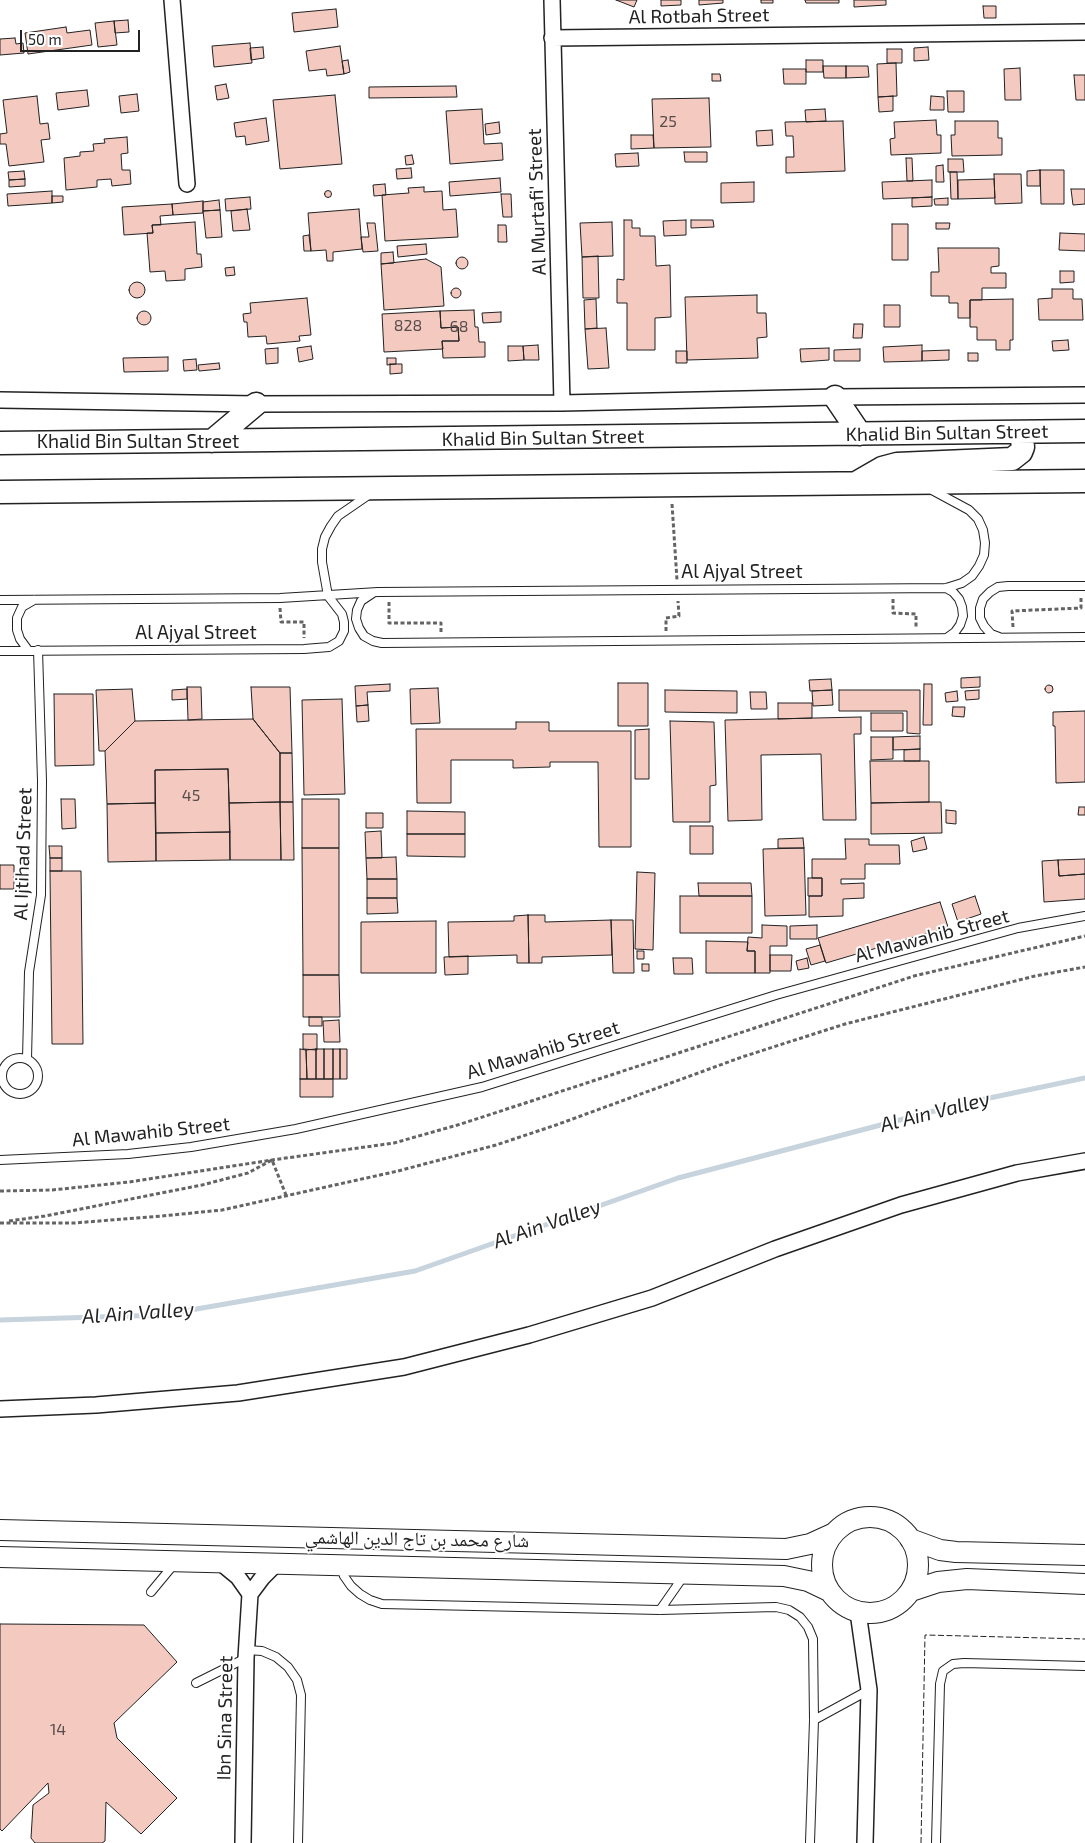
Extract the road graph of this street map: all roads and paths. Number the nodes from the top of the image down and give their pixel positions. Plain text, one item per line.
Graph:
1 (172, 0) edge
2 (552, 0) edge
3 (1085, 32) edge
4 (552, 38) junction
5 (187, 184) dead end
6 (1085, 395) edge
7 (835, 397) junction
8 (0, 400) edge
9 (562, 403) junction
10 (256, 404) junction
11 (1085, 431) edge
12 (1021, 433) junction
13 (860, 434) junction
14 (212, 441) junction
15 (0, 443) edge
16 (1085, 481) edge
17 (855, 484) junction
18 (919, 484) junction
19 (670, 485) junction
20 (378, 488) junction
21 (0, 492) edge
22 (1083, 586) edge
23 (678, 588) junction
24 (894, 588) junction
25 (946, 588) junction
26 (378, 592) junction
27 (389, 592) junction
28 (328, 596) junction
29 (280, 598) junction
30 (0, 600) edge
31 (34, 600) junction
32 (915, 637) junction
33 (948, 637) junction
34 (1085, 637) edge
35 (999, 638) junction
36 (1013, 638) junction
37 (442, 642) junction
38 (666, 642) junction
39 (304, 649) junction
40 (28, 650) junction
41 (38, 650) junction
42 (0, 651) edge
43 (1085, 916) edge
44 (1085, 936) edge
45 (1085, 967) edge
46 (27, 1059) junction
47 (0, 1160) edge
48 (272, 1160) junction
49 (1085, 1161) edge
50 (0, 1191) edge
51 (286, 1195) junction
52 (0, 1223) edge
53 (0, 1409) edge
54 (0, 1530) edge
55 (832, 1534) junction
56 (910, 1539) junction
57 (1085, 1555) edge
58 (0, 1557) edge
59 (177, 1561) junction
60 (221, 1563) junction
61 (277, 1563) junction
62 (341, 1564) junction
63 (686, 1573) junction
64 (1085, 1584) edge
65 (829, 1591) junction
66 (911, 1591) junction
67 (151, 1592) dead end
68 (250, 1594) junction
69 (660, 1610) junction
70 (858, 1612) junction
71 (246, 1654) junction
72 (1085, 1666) edge
73 (196, 1683) dead end
74 (869, 1690) junction
75 (814, 1720) junction
76 (243, 1843) edge
77 (298, 1843) edge
78 (810, 1843) edge
79 (865, 1843) edge
80 (936, 1843) edge

1 - 5 street
2 - 4 street, Al Murtafi' Street
3 - 4 street, Al Rotbah Street
4 - 9 street, Al Murtafi' Street
6 - 7 street
7 - 9 street
7 - 13 main road
8 - 10 street
9 - 10 street
10 - 14 main road
11 - 12 main road, Khalid Bin Sultan Street
12 - 13 main road, Khalid Bin Sultan Street
12 - 17 main road
13 - 14 main road, Khalid Bin Sultan Street
14 - 15 main road, Khalid Bin Sultan Street
16 - 18 main road
17 - 18 main road
17 - 19 main road
18 - 25 lane, Al Ajyal Street
19 - 20 main road
19 - 23 path
20 - 21 main road
20 - 28 lane, Al Ajyal Street
22 - 35 lane
22 - 36 path
23 - 24 lane, Al Ajyal Street
23 - 27 lane, Al Ajyal Street
23 - 38 path
24 - 25 lane, Al Ajyal Street
24 - 32 path
25 - 33 lane
26 - 27 lane, Al Ajyal Street
26 - 28 lane, Al Ajyal Street
26 - 37 lane
27 - 37 path
28 - 29 lane, Al Ajyal Street
28 - 39 lane, Al Ajyal Street
29 - 31 lane, Al Ajyal Street
29 - 39 path
30 - 31 lane, Al Ajyal Street
31 - 40 lane
32 - 33 lane
32 - 38 lane
33 - 35 lane
34 - 36 lane
35 - 36 lane
37 - 38 lane
39 - 41 lane, Al Ajyal Street
40 - 41 lane, Al Ajyal Street
40 - 42 lane, Al Ajyal Street
41 - 46 lane, Al Ijtihad Street
43 - 47 lane, Al Mawahib Street
44 - 48 path
45 - 51 path
46 - 46 lane, Al Ijtihad Street
48 - 50 path
48 - 51 path
48 - 52 path
49 - 53 street
51 - 52 path
54 - 55 street, شارع محمد بن تاج الدين الهاشمي
55 - 56 street
55 - 65 street
56 - 57 street
56 - 66 street
58 - 59 street, شارع محمد بن تاج الدين الهاشمي
59 - 60 street, شارع محمد بن تاج الدين الهاشمي
59 - 67 lane
60 - 61 street, شارع محمد بن تاج الدين الهاشمي
60 - 68 street
61 - 62 street, شارع محمد بن تاج الدين الهاشمي
61 - 68 street
62 - 63 street, شارع محمد بن تاج الدين الهاشمي
62 - 69 lane
63 - 65 street, شارع محمد بن تاج الدين الهاشمي
63 - 69 lane
64 - 66 street
65 - 70 street
66 - 70 street
68 - 71 street, Ibn Sina Street
69 - 75 lane
70 - 74 street
71 - 73 lane
71 - 76 street, Ibn Sina Street
71 - 77 lane
72 - 80 lane
74 - 75 lane
74 - 79 street
75 - 78 lane

